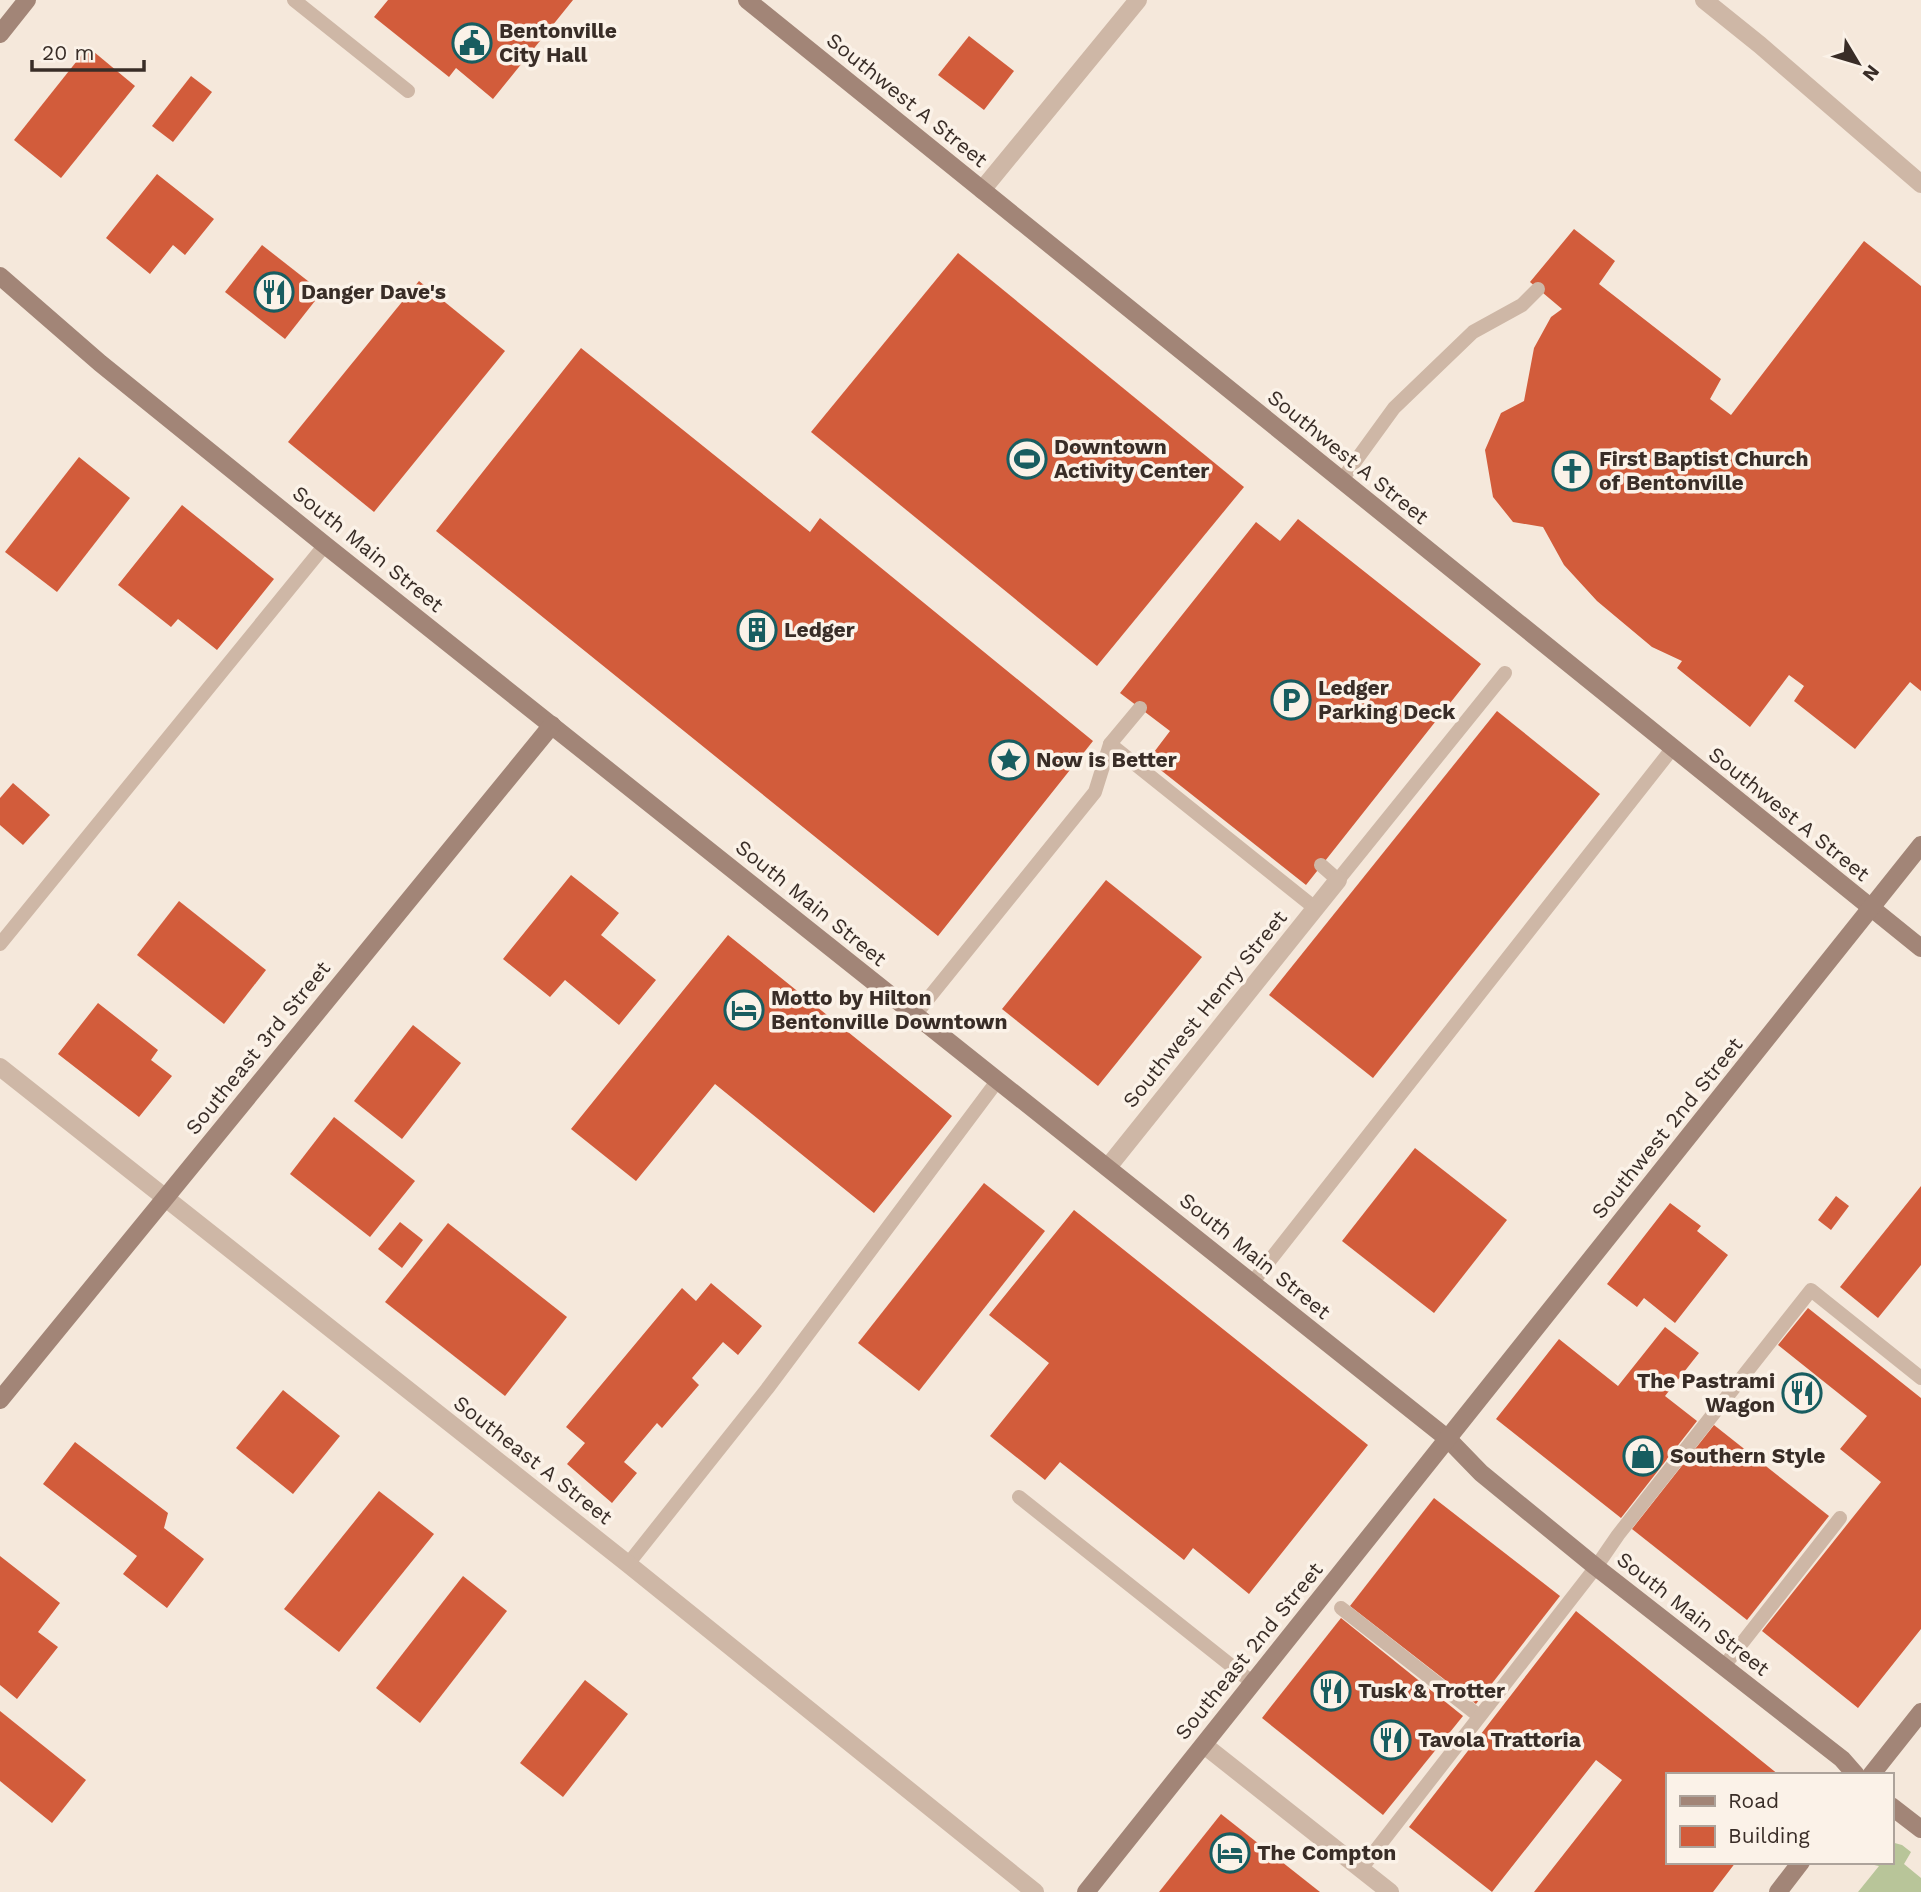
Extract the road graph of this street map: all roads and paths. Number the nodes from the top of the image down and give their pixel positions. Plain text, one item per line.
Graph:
1 (27, 0) edge
2 (747, 0) edge
3 (1138, 0) edge
4 (1704, 0) edge
5 (297, 1) edge
6 (0, 34) edge
7 (408, 91) dead end
8 (1921, 184) edge
9 (982, 190) junction
10 (0, 276) edge
11 (1538, 289) dead end
12 (1341, 481) junction
13 (325, 545) junction
14 (1505, 673) dead end
15 (1140, 708) dead end
16 (552, 725) junction
17 (1110, 744) junction
18 (1672, 749) junction
19 (1921, 845) edge
20 (1321, 865) dead end
21 (1338, 880) junction
22 (1315, 908) junction
23 (1870, 909) junction
24 (0, 944) edge
25 (1921, 948) edge
26 (915, 1014) junction
27 (0, 1067) edge
28 (998, 1080) junction
29 (1108, 1167) junction
30 (165, 1198) junction
31 (1252, 1283) junction
32 (1921, 1378) edge
33 (0, 1400) edge
34 (1448, 1439) junction
35 (1019, 1497) dead end
36 (1840, 1518) dead end
37 (628, 1564) junction
38 (1596, 1567) junction
39 (1341, 1608) dead end
40 (1724, 1666) junction
41 (1253, 1683) junction
42 (1921, 1712) edge
43 (1479, 1716) junction
44 (1203, 1745) junction
45 (1854, 1773) edge
46 (1873, 1773) edge
47 (1893, 1808) edge
48 (1921, 1829) edge
49 (1799, 1864) edge
50 (1361, 1869) junction
51 (1035, 1892) edge
52 (1086, 1892) edge
53 (1390, 1892) edge
54 (1778, 1892) edge

1 - 6 street
2 - 9 street, Southwest A Street
3 - 9 street
4 - 8 street
5 - 7 lane
9 - 12 street, Southwest A Street
10 - 13 street, South Main Street
11 - 12 lane
12 - 18 street, Southwest A Street
13 - 16 street, South Main Street
13 - 24 lane
14 - 21 lane
15 - 17 lane
16 - 26 street, South Main Street
16 - 30 street, Southeast 3rd Street
17 - 22 lane
17 - 26 lane
18 - 23 street, Southwest A Street
18 - 31 lane
19 - 23 street, Southwest 2nd Street
20 - 21 lane
21 - 22 street, Southwest Henry Street
22 - 29 street, Southwest Henry Street
23 - 25 street, Southwest A Street
23 - 34 street, Southwest 2nd Street
26 - 28 street, South Main Street
27 - 30 street, Southeast A Street
28 - 29 street, South Main Street
28 - 37 lane
29 - 31 street, South Main Street
30 - 33 street, Southeast 3rd Street
30 - 37 street, Southeast A Street
31 - 34 street, South Main Street
32 - 38 lane
34 - 38 street, South Main Street
34 - 41 street, Southeast 2nd Street
35 - 41 lane
36 - 40 lane
37 - 51 street, Southeast A Street
38 - 40 street, South Main Street
38 - 43 lane
39 - 43 lane
40 - 45 street, South Main Street
41 - 44 street, Southeast 2nd Street
42 - 46 street
43 - 50 lane
44 - 50 street
44 - 52 street, Southeast 2nd Street
47 - 48 street
49 - 54 street
50 - 53 street

